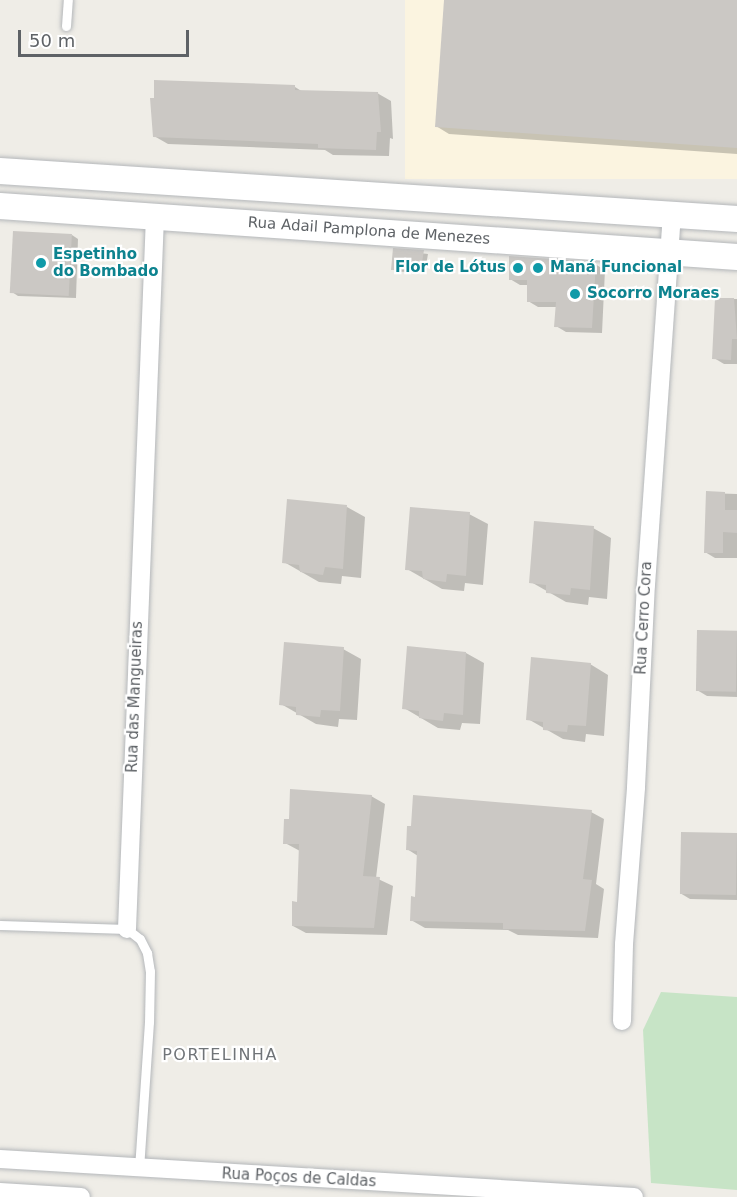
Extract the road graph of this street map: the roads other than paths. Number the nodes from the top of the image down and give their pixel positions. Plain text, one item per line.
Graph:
1 (68, 0) edge
2 (66, 26) dead end
3 (0, 171) edge
4 (45, 175) junction
5 (1, 206) edge
6 (672, 215) junction
7 (155, 216) junction
8 (737, 219) edge
9 (668, 253) junction
10 (737, 257) edge
11 (0, 925) edge
12 (127, 929) junction
13 (622, 1021) dead end
14 (0, 1159) edge
15 (140, 1169) junction
16 (0, 1192) edge
17 (81, 1197) edge
18 (634, 1197) edge

1 - 2 lane
3 - 4 main road
4 - 5 main road
4 - 6 main road
5 - 7 main road, Rua Adail Pamplona de Menezes
6 - 8 main road
6 - 9 street, Rua Cerro Cora
7 - 9 main road, Rua Adail Pamplona de Menezes
7 - 12 street, Rua das Mangueiras
9 - 10 main road, Rua Adail Pamplona de Menezes
9 - 13 street, Rua Cerro Cora
11 - 12 lane
12 - 15 lane
14 - 15 street, Rua Poços de Caldas
15 - 18 street, Rua Poços de Caldas
16 - 17 street

